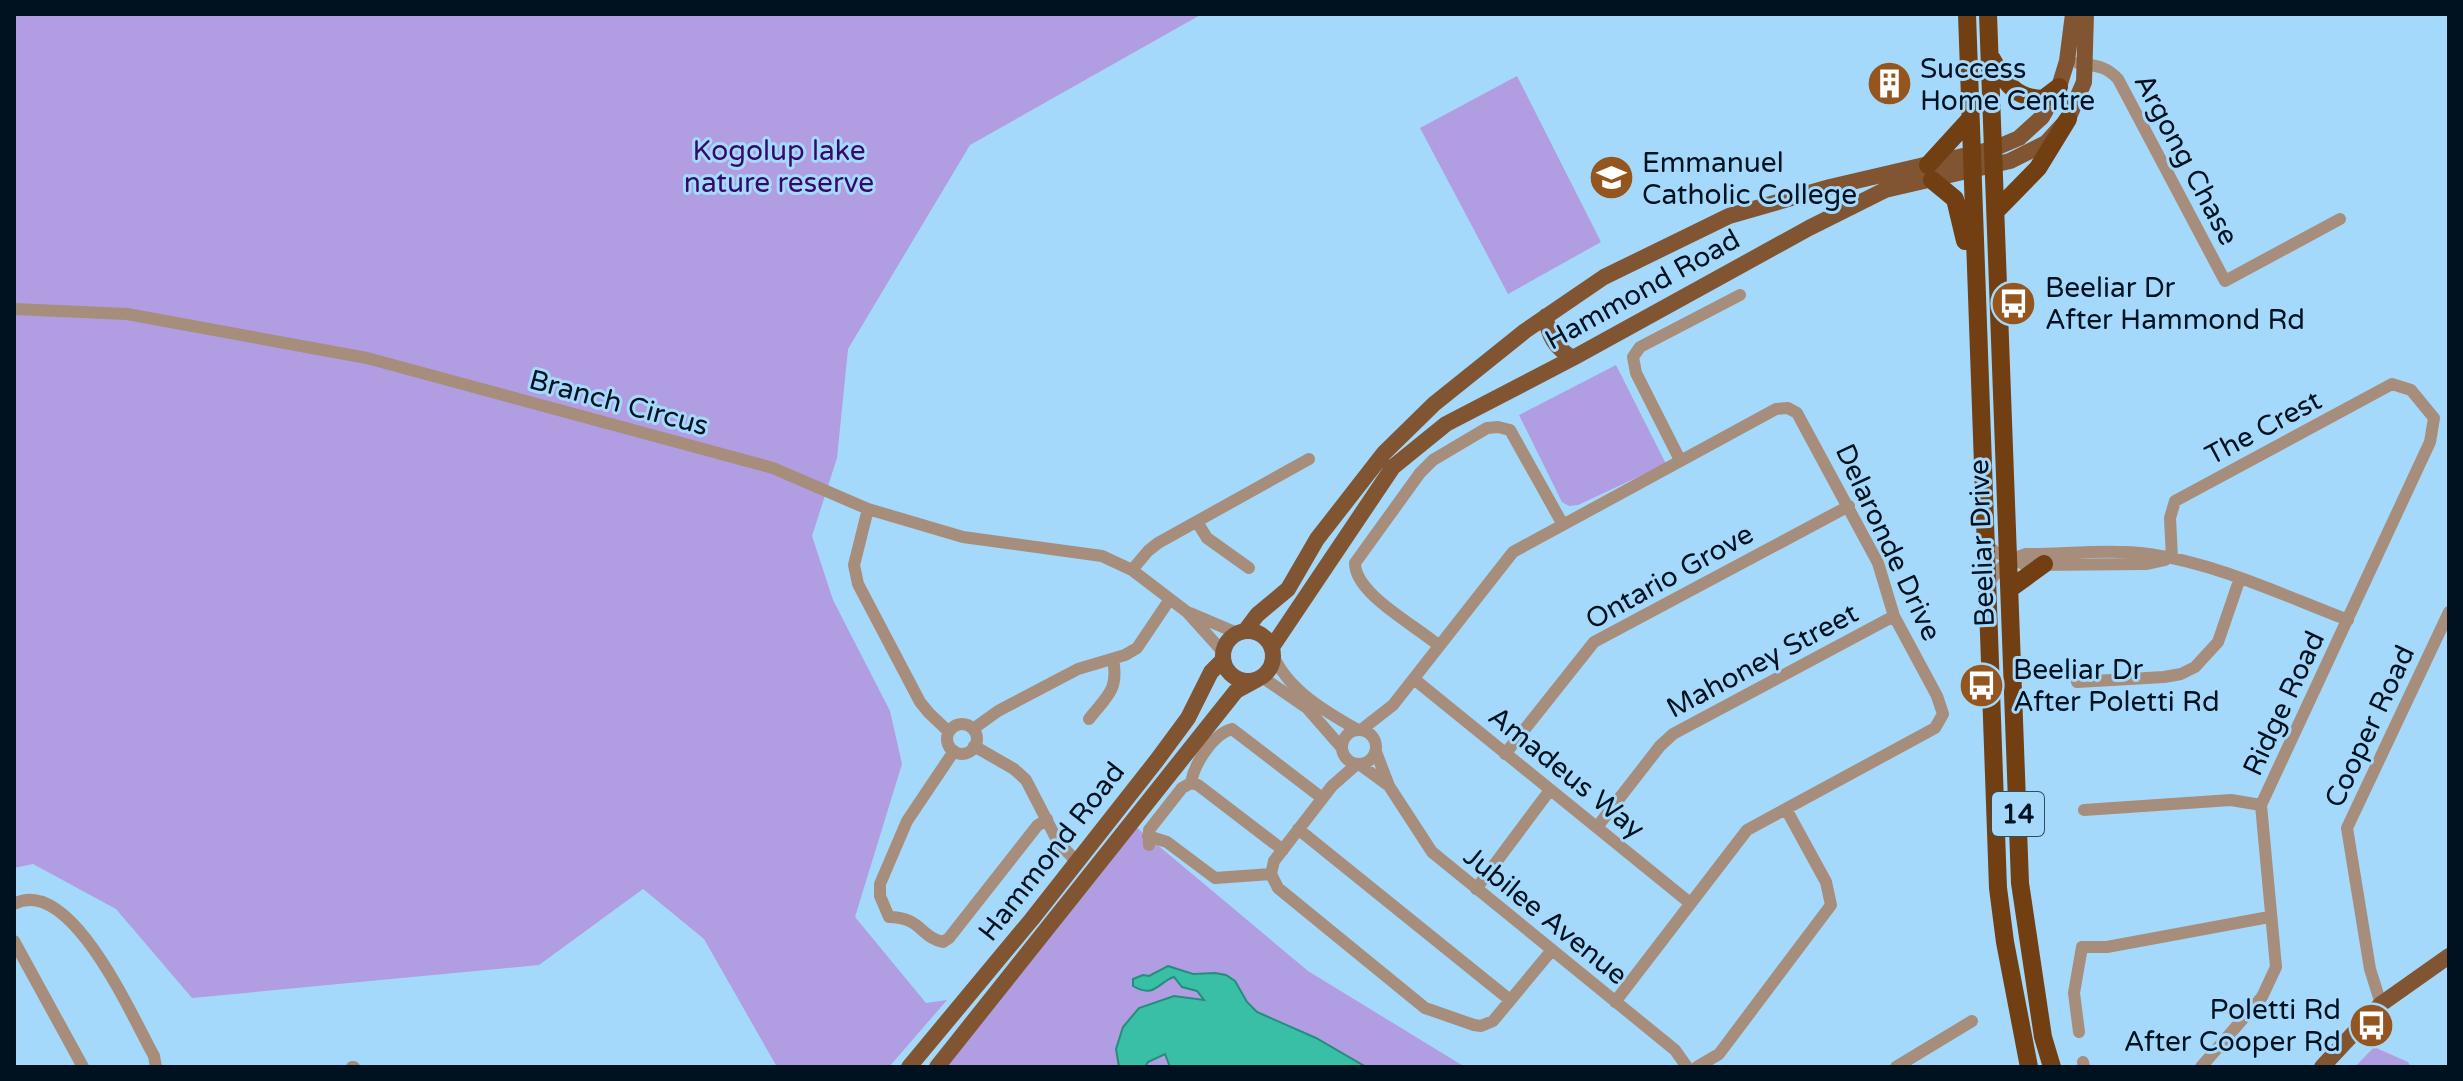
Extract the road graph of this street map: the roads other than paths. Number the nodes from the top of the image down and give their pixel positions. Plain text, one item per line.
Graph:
1 (1967, 14) edge
2 (1988, 14) edge
3 (2073, 14) edge
4 (2086, 14) edge
5 (1990, 57) junction
6 (2067, 61) junction
7 (2085, 65) junction
8 (2059, 87) junction
9 (1970, 119) junction
10 (2068, 119) junction
11 (1993, 157) junction
12 (1971, 162) junction
13 (1930, 172) junction
14 (1830, 187) junction
15 (1996, 211) junction
16 (1841, 212) junction
17 (2340, 219) dead end
18 (1740, 295) dead end
19 (14, 309) edge
20 (1976, 311) junction
21 (1546, 316) junction
22 (1573, 358) junction
23 (1460, 383) junction
24 (2423, 402) joint
25 (1474, 408) junction
26 (1309, 459) dead end
27 (1680, 460) junction
28 (1849, 506) junction
29 (868, 509) junction
30 (1197, 522) junction
31 (1562, 523) junction
32 (1985, 542) junction
33 (2172, 558) junction
34 (2010, 559) junction
35 (2044, 564) junction
36 (1249, 568) dead end
37 (1132, 570) junction
38 (2240, 578) junction
39 (1987, 586) junction
40 (2011, 588) junction
41 (1170, 599) junction
42 (1187, 612) junction
43 (2449, 612) edge
44 (1894, 616) junction
45 (2348, 620) junction
46 (1241, 632) junction
47 (1438, 645) junction
48 (1272, 651) junction
49 (1223, 656) junction
50 (1113, 659) junction
51 (1260, 678) junction
52 (1414, 679) junction
53 (2077, 682) dead end
54 (1393, 705) junction
55 (1089, 719) dead end
56 (973, 729) junction
57 (1359, 730) junction
58 (949, 732) junction
59 (974, 746) junction
60 (1376, 748) junction
61 (954, 751) junction
62 (1343, 751) junction
63 (1505, 754) junction
64 (1358, 764) junction
65 (1191, 783) junction
66 (1332, 786) junction
67 (1389, 786) junction
68 (1550, 790) junction
69 (1322, 798) junction
70 (2261, 805) junction
71 (1786, 809) junction
72 (2084, 810) dead end
73 (1047, 819) junction
74 (1597, 827) junction
75 (1298, 829) junction
76 (1283, 850) junction
77 (1077, 862) junction
78 (1271, 874) junction
79 (1476, 889) junction
80 (1690, 903) junction
81 (14, 904) edge
82 (2269, 917) junction
83 (14, 941) edge
84 (1552, 950) junction
85 (2449, 956) edge
86 (1510, 1000) junction
87 (1615, 1002) junction
88 (2381, 1004) junction
89 (1972, 1021) dead end
90 (2079, 1032) dead end
91 (83, 1067) edge
92 (156, 1067) edge
93 (909, 1067) edge
94 (937, 1067) edge
95 (1687, 1067) edge
96 (1697, 1067) edge
97 (1896, 1067) edge
98 (2029, 1067) edge
99 (2052, 1067) edge
100 (2201, 1067) edge
101 (2322, 1067) edge

1 - 9 highway, Beeliar Drive / 14
2 - 5 highway, Beeliar Drive / 14
3 - 6 main road, Hammond Road
4 - 7 main road, Hammond Road
5 - 8 highway
5 - 11 highway, Beeliar Drive / 14
6 - 7 street, Argong Chase
6 - 8 main road, Hammond Road
7 - 10 main road, Hammond Road
7 - 17 street, Argong Chase
8 - 11 main road, Hammond Road
9 - 12 highway, Beeliar Drive / 14
9 - 13 highway
10 - 11 main road, Hammond Road
10 - 15 highway
11 - 12 main road, Hammond Road
11 - 15 highway, Beeliar Drive / 14
12 - 13 main road, Hammond Road
12 - 20 highway, Beeliar Drive / 14
13 - 14 main road, Hammond Road
13 - 16 main road, Hammond Road
13 - 20 highway
14 - 16 main road
14 - 21 main road, Hammond Road
15 - 34 highway, Beeliar Drive / 14
16 - 22 main road, Hammond Road
18 - 27 street
19 - 29 street, Branch Circus
20 - 32 highway, Beeliar Drive / 14
21 - 22 main road
21 - 23 main road, Hammond Road
22 - 25 main road, Hammond Road
23 - 25 main road
23 - 46 main road, Hammond Road
24 - 33 street, The Crest
24 - 45 street, Ridge Road
25 - 48 main road, Hammond Road
26 - 30 street
27 - 28 street, Delaronde Drive
27 - 31 street, Delaronde Drive
28 - 44 street, Delaronde Drive
28 - 63 street, Ontario Grove
29 - 37 street, Branch Circus
29 - 58 street
30 - 36 street
30 - 37 street
31 - 47 street, Delaronde Drive
31 - 47 street
32 - 34 street
32 - 39 highway, Beeliar Drive / 14
33 - 34 street
33 - 35 street
33 - 38 street
34 - 35 street
34 - 39 street
34 - 40 highway, Beeliar Drive / 14
35 - 40 highway
37 - 41 street, Branch Circus
38 - 45 street
38 - 53 street
39 - 98 highway, Beeliar Drive / 14
40 - 99 highway, Beeliar Drive / 14
41 - 42 street, Branch Circus
41 - 50 street
42 - 46 street, Branch Circus
42 - 49 street, Branch Circus
43 - 88 street, Cooper Road
44 - 71 street, Delaronde Drive
44 - 74 street, Mahoney Street
45 - 70 street, Ridge Road
46 - 48 main road
46 - 49 main road
47 - 52 street, Delaronde Drive
48 - 51 main road
48 - 57 street
49 - 51 main road
49 - 77 main road, Hammond Road
50 - 55 street
50 - 56 street
51 - 62 street
51 - 94 main road, Hammond Road
52 - 54 street, Delaronde Drive
52 - 63 street, Amadeus Way
54 - 57 street, Delaronde Drive
54 - 60 street, Delaronde Drive
56 - 58 street
56 - 59 street
57 - 60 street
57 - 62 street
58 - 61 street
59 - 61 street
59 - 73 street
60 - 64 street
60 - 67 street, Jubilee Avenue
61 - 73 street
62 - 64 street
62 - 66 street
63 - 68 street, Amadeus Way
64 - 66 street
64 - 67 street, Jubilee Avenue
65 - 69 street
65 - 76 street
65 - 78 street
66 - 69 street
67 - 79 street, Jubilee Avenue
68 - 74 street, Amadeus Way
68 - 79 street
69 - 75 street
70 - 72 street
70 - 82 street, Ridge Road
71 - 80 street, Delaronde Drive
71 - 96 street
73 - 77 street
74 - 80 street, Amadeus Way
75 - 76 street
75 - 86 street
76 - 78 street
77 - 93 main road, Hammond Road
78 - 86 street
79 - 84 street, Jubilee Avenue
80 - 87 street, Delaronde Drive
81 - 92 street
82 - 90 street
82 - 100 street, Ridge Road
83 - 91 street
84 - 86 street
84 - 87 street, Jubilee Avenue
85 - 88 main road
87 - 95 street, Jubilee Avenue
88 - 101 main road
89 - 97 street

